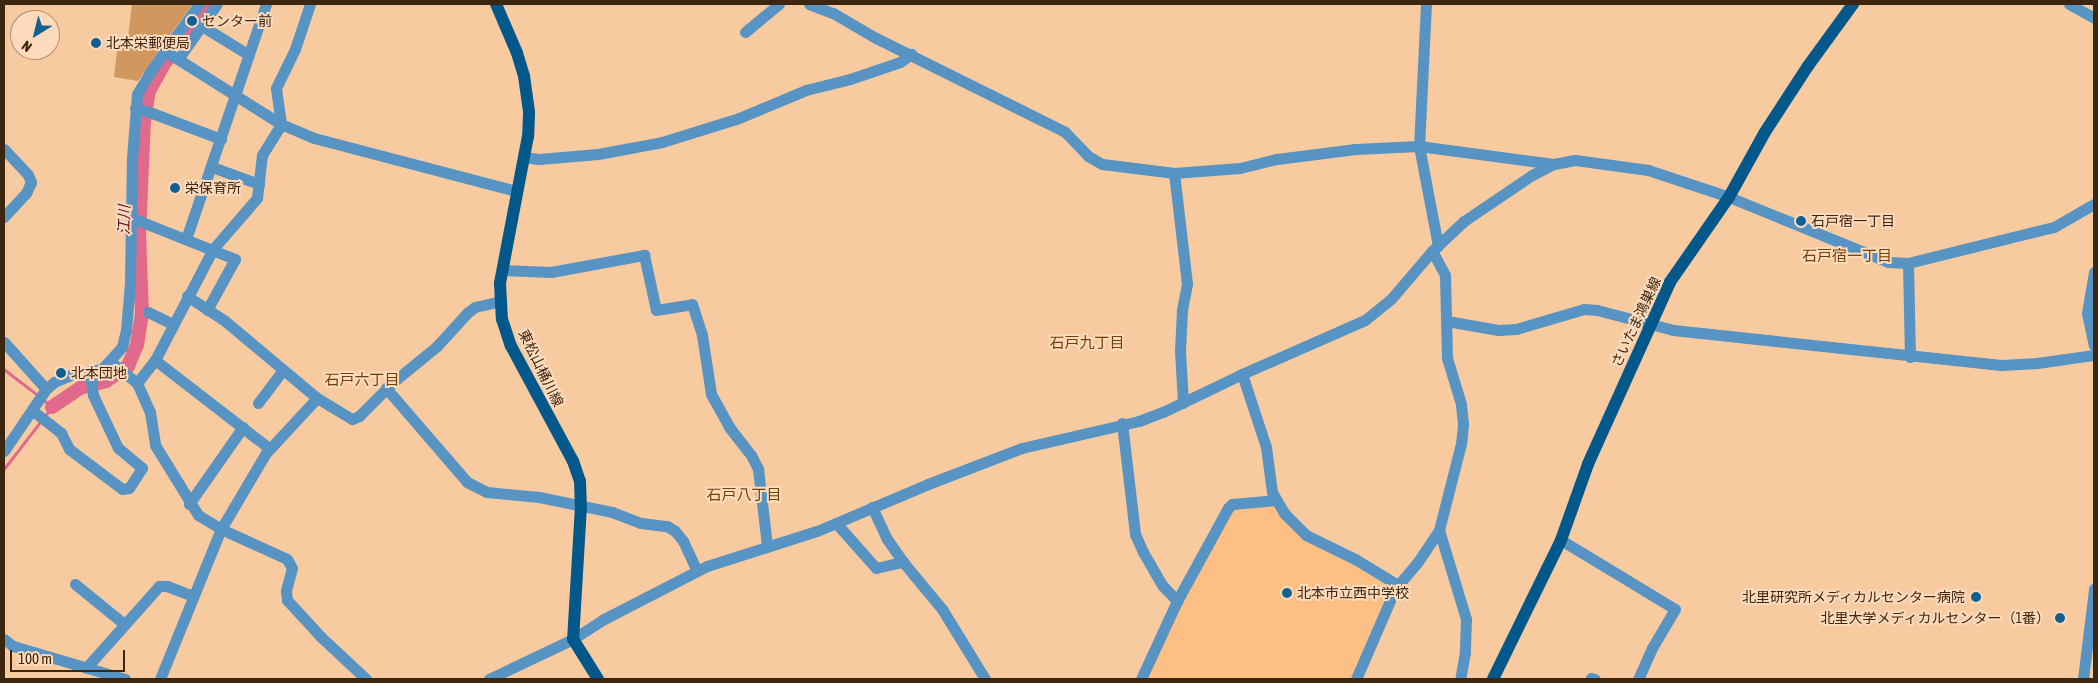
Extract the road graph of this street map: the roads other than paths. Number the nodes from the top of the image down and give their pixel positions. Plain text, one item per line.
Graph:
1 (199, 4) edge
2 (217, 4) edge
3 (266, 4) edge
4 (310, 4) edge
5 (496, 4) edge
6 (779, 4) edge
7 (809, 4) edge
8 (1426, 4) edge
9 (1853, 4) edge
10 (2069, 4) edge
11 (2094, 18) edge
12 (202, 26) junction
13 (745, 32) dead end
14 (165, 51) junction
15 (911, 54) junction
16 (249, 55) junction
17 (178, 59) junction
18 (236, 95) junction
19 (135, 108) junction
20 (281, 124) junction
21 (221, 139) junction
22 (1419, 146) junction
23 (4, 149) edge
24 (523, 157) junction
25 (1554, 164) junction
26 (212, 167) junction
27 (1174, 173) junction
28 (259, 184) junction
29 (516, 191) junction
30 (1729, 197) junction
31 (2094, 204) edge
32 (4, 217) edge
33 (132, 218) junction
34 (186, 239) junction
35 (1435, 249) junction
36 (213, 250) junction
37 (1908, 263) junction
38 (502, 270) junction
39 (2094, 272) edge
40 (188, 296) junction
41 (500, 301) junction
42 (208, 310) junction
43 (148, 312) dead end
44 (1447, 321) junction
45 (1650, 323) junction
46 (173, 324) junction
47 (2093, 341) edge
48 (4, 342) edge
49 (2094, 355) edge
50 (1910, 356) junction
51 (155, 360) junction
52 (111, 362) junction
53 (283, 370) junction
54 (90, 373) junction
55 (1242, 374) junction
56 (137, 384) junction
57 (386, 388) junction
58 (46, 389) junction
59 (317, 398) junction
60 (258, 402) dead end
61 (1184, 403) junction
62 (33, 411) junction
63 (1122, 423) junction
64 (243, 428) junction
65 (270, 448) junction
66 (4, 451) edge
67 (1276, 500) junction
68 (189, 504) junction
69 (581, 506) junction
70 (872, 508) junction
71 (836, 523) junction
72 (221, 529) junction
73 (1439, 530) junction
74 (1561, 540) junction
75 (767, 546) junction
76 (902, 562) junction
77 (697, 571) junction
78 (75, 584) dead end
79 (1398, 586) junction
80 (2094, 589) edge
81 (193, 596) junction
82 (1177, 601) junction
83 (124, 624) junction
84 (4, 639) edge
85 (573, 639) junction
86 (2091, 648) edge
87 (86, 668) junction
88 (125, 679) edge
89 (160, 679) edge
90 (366, 679) edge
91 (490, 679) edge
92 (598, 679) edge
93 (985, 679) edge
94 (1141, 679) edge
95 (1356, 679) edge
96 (1460, 679) edge
97 (1492, 679) edge
98 (1638, 679) edge
99 (2083, 679) edge

1 - 14 street
2 - 12 street
3 - 16 street
4 - 20 street
5 - 24 main road, 東松山桶川線
6 - 13 street
7 - 15 street
8 - 22 street
9 - 30 main road, さいたま鴻巣線
10 - 11 street
12 - 16 street
12 - 17 street
14 - 17 street
14 - 19 street
15 - 24 street
15 - 27 street
16 - 18 street
17 - 18 street
18 - 20 street
18 - 21 street
19 - 21 street
19 - 33 street
20 - 28 street
20 - 29 street
21 - 26 street
22 - 25 street
22 - 27 street
22 - 35 street
23 - 32 street
24 - 29 main road, 東松山桶川線
25 - 30 street
25 - 35 street
26 - 28 street
26 - 34 street
27 - 61 street
28 - 36 street
29 - 38 main road, 東松山桶川線
30 - 37 street
30 - 45 main road, さいたま鴻巣線
31 - 37 street
33 - 34 street
33 - 52 street
34 - 36 street
35 - 44 street
35 - 55 street
36 - 40 street
36 - 42 street
37 - 50 street
38 - 41 main road, 東松山桶川線
38 - 75 street
39 - 47 street
40 - 42 street
40 - 46 street
41 - 57 street
41 - 69 main road, 東松山桶川線
42 - 53 street
43 - 46 street
44 - 45 street
44 - 73 street
45 - 50 street
45 - 74 main road, さいたま鴻巣線
46 - 51 street
48 - 58 street
49 - 50 street
51 - 56 street
51 - 64 street
52 - 54 street
52 - 56 street
53 - 59 street
53 - 60 street
54 - 58 street
54 - 62 street
55 - 61 street
55 - 67 street
56 - 68 street
57 - 59 street
57 - 69 street
58 - 62 street
59 - 65 street
61 - 63 street
62 - 66 street
63 - 70 street
63 - 82 street
64 - 65 street
64 - 68 street
65 - 72 street
67 - 79 street
67 - 82 street
68 - 72 street
69 - 77 street
69 - 85 main road, 東松山桶川線
70 - 71 street
70 - 76 street
71 - 75 street
71 - 76 street
72 - 81 street
72 - 90 street
73 - 79 street
73 - 96 street
74 - 97 main road, さいたま鴻巣線
74 - 98 street
75 - 77 street
76 - 93 street
77 - 85 street
78 - 83 street
79 - 95 street
80 - 86 street
81 - 83 street
81 - 89 street
82 - 94 street
83 - 87 street
84 - 87 street
85 - 91 street
85 - 92 main road
86 - 99 street
87 - 88 street

